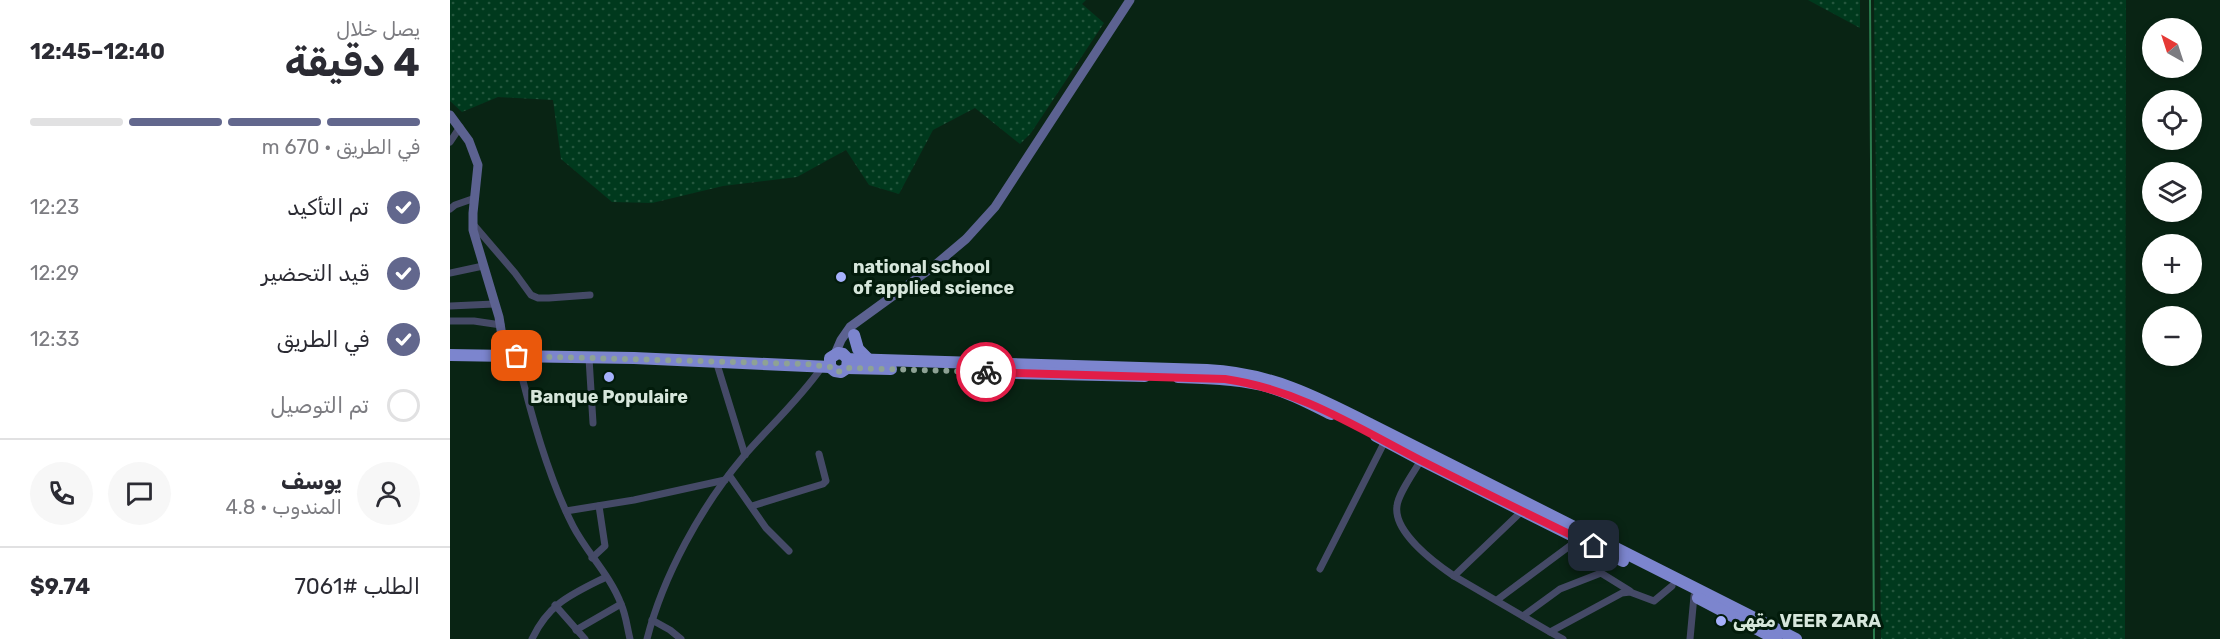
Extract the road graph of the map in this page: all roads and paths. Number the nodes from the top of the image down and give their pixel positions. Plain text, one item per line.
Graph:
1 (1130, 0) edge
2 (450, 115) edge
3 (460, 127) junction
4 (450, 142) edge
5 (475, 198) junction
6 (450, 209) edge
7 (472, 224) junction
8 (483, 266) junction
9 (450, 273) edge
10 (590, 295) dead end
11 (494, 304) junction
12 (450, 306) edge
13 (450, 321) edge
14 (859, 321) junction
15 (501, 325) junction
16 (854, 335) junction
17 (450, 355) edge
18 (511, 356) junction
19 (590, 357) junction
20 (869, 360) junction
21 (716, 361) junction
22 (837, 361) junction
23 (593, 423) dead end
24 (1385, 441) junction
25 (819, 454) dead end
26 (745, 455) junction
27 (1420, 460) junction
28 (727, 477) junction
29 (599, 506) junction
30 (752, 506) junction
31 (566, 511) junction
32 (1522, 511) junction
33 (1579, 539) junction
34 (789, 551) dead end
35 (592, 558) junction
36 (1320, 568) dead end
37 (1454, 576) junction
38 (606, 577) junction
39 (1672, 586) junction
40 (1630, 592) junction
41 (1694, 596) junction
42 (1497, 600) junction
43 (621, 604) junction
44 (555, 605) junction
45 (1523, 616) junction
46 (652, 620) junction
47 (576, 630) junction
48 (1550, 632) junction
49 (532, 639) edge
50 (585, 639) edge
51 (630, 639) edge
52 (647, 639) edge
53 (681, 639) edge
54 (1563, 639) edge
55 (1690, 639) edge
56 (1776, 639) edge
57 (1796, 639) edge

1 - 14 street
2 - 3 street
3 - 4 street
3 - 5 street
5 - 6 street
5 - 7 street
7 - 8 street
7 - 10 street
8 - 9 street
8 - 11 street
11 - 12 street
11 - 15 street
13 - 15 street
14 - 16 street
14 - 22 street
15 - 18 street
16 - 20 highway
16 - 22 street
17 - 18 highway
18 - 19 highway
18 - 31 street
19 - 21 highway
19 - 23 street
20 - 22 highway
20 - 57 highway
21 - 22 highway
21 - 26 street
22 - 24 highway
22 - 26 street
24 - 27 highway
24 - 36 street
25 - 30 street
26 - 28 street
27 - 32 highway
27 - 37 street
28 - 29 street
28 - 30 street
28 - 46 street
29 - 31 street
29 - 35 street
30 - 34 street
31 - 35 street
32 - 33 highway
32 - 37 street
33 - 39 highway
33 - 42 street
35 - 38 street
37 - 42 street
38 - 43 street
38 - 44 street
39 - 40 street
39 - 41 highway
40 - 45 street
40 - 48 street
41 - 55 street
41 - 56 highway
42 - 45 street
43 - 47 street
43 - 51 street
44 - 47 street
44 - 49 street
45 - 48 street
46 - 52 street
46 - 53 street
47 - 50 street
48 - 54 street

